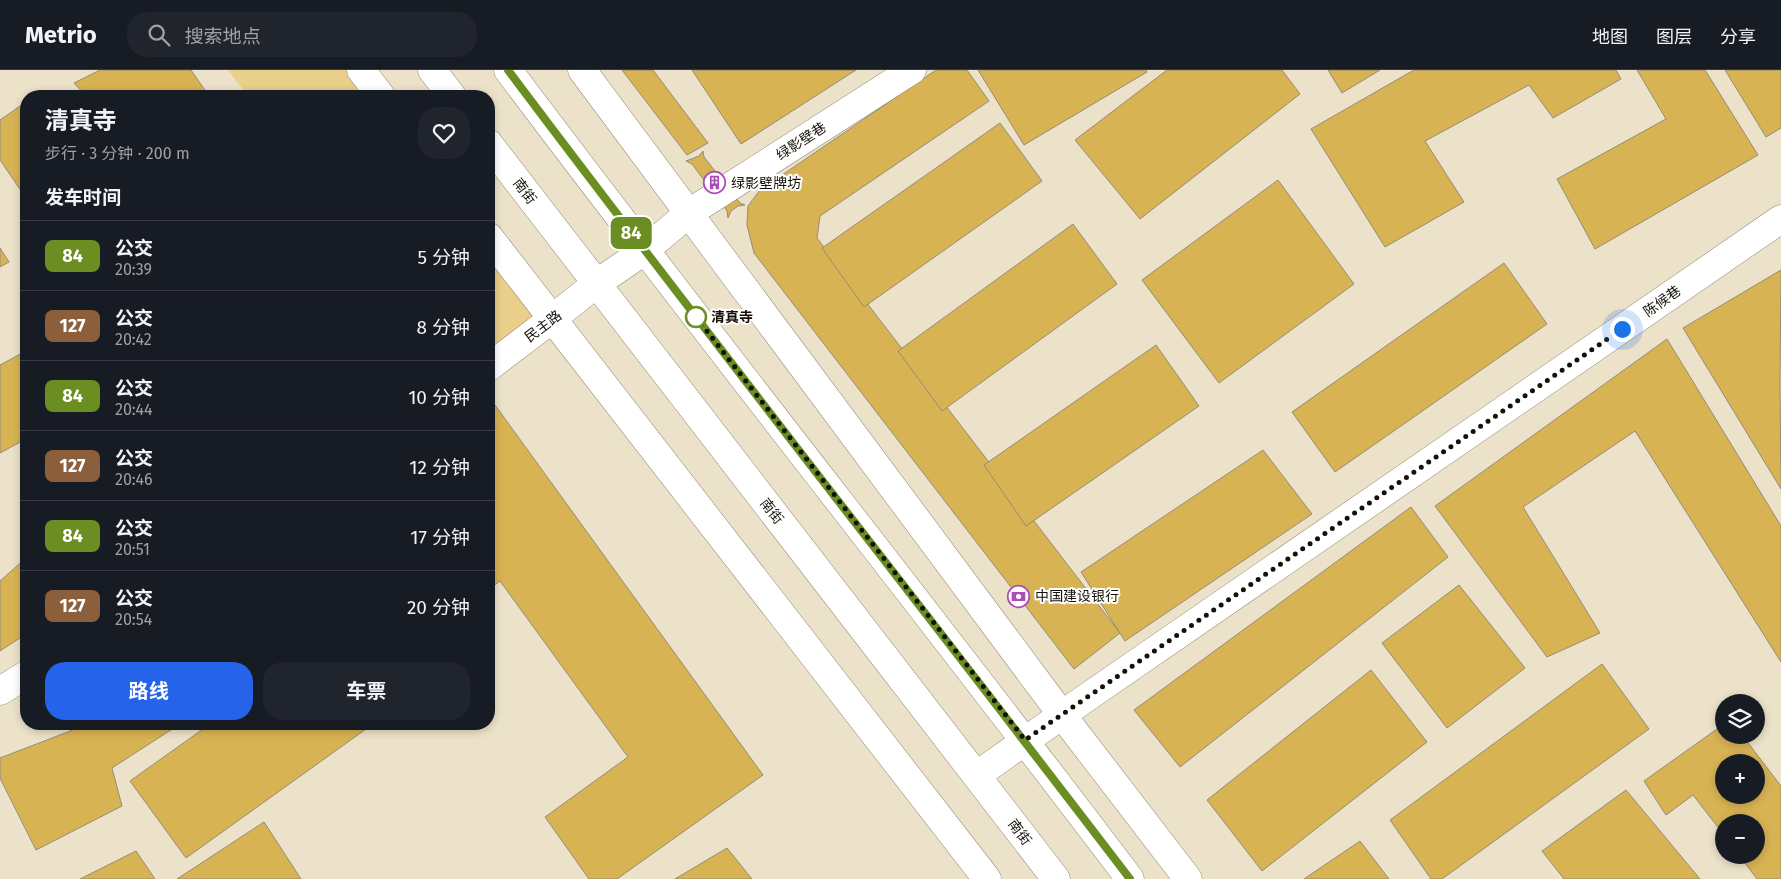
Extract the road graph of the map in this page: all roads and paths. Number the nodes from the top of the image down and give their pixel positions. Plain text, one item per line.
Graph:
1 (361, 70) edge
2 (432, 70) edge
3 (508, 70) edge
4 (582, 70) edge
5 (912, 70) edge
6 (376, 90) edge
7 (447, 90) edge
8 (495, 152) edge
9 (689, 213) junction
10 (1781, 219) edge
11 (495, 245) edge
12 (644, 251) junction
13 (596, 284) junction
14 (552, 320) junction
15 (495, 363) edge
16 (20, 678) edge
17 (0, 691) edge
18 (1062, 715) junction
19 (1025, 740) junction
20 (977, 775) junction
21 (987, 879) edge
22 (1056, 879) edge
23 (1130, 879) edge
24 (1188, 879) edge

1 - 6 street
2 - 7 street
3 - 12 street
4 - 9 street
5 - 9 street, 绿影壁巷
8 - 13 street, 南街
9 - 12 street, 绿影壁巷
9 - 18 street
10 - 18 street, 陈候巷
11 - 14 street
12 - 13 street, 绿影壁巷
12 - 19 street
13 - 14 street, 民主路
13 - 20 street, 南街
14 - 15 street, 民主路
14 - 21 street
16 - 17 street
18 - 19 street, 陈候巷
18 - 24 street
19 - 20 street, 陈候巷
19 - 23 street
20 - 22 street, 南街

